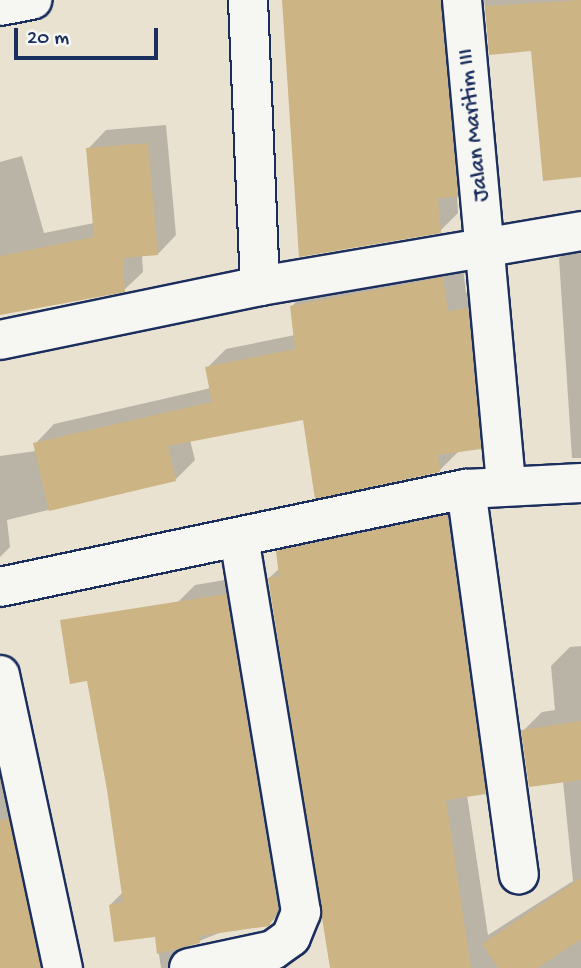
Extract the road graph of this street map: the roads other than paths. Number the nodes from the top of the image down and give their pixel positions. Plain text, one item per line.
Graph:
1 (32, 0) edge
2 (248, 0) edge
3 (462, 0) edge
4 (0, 6) edge
5 (581, 231) edge
6 (488, 250) junction
7 (260, 286) junction
8 (0, 340) edge
9 (581, 483) edge
10 (506, 485) junction
11 (466, 489) junction
12 (239, 539) junction
13 (0, 587) edge
14 (0, 675) edge
15 (519, 874) dead end
16 (63, 968) edge
17 (189, 968) edge

1 - 4 street
2 - 7 street
3 - 6 street, Jalan Maritim III
5 - 6 street
6 - 7 street
6 - 10 street, Jalan Maritim III
7 - 8 street
9 - 10 street
10 - 11 street
11 - 12 street
11 - 15 street
12 - 13 street
12 - 17 street
14 - 16 street

